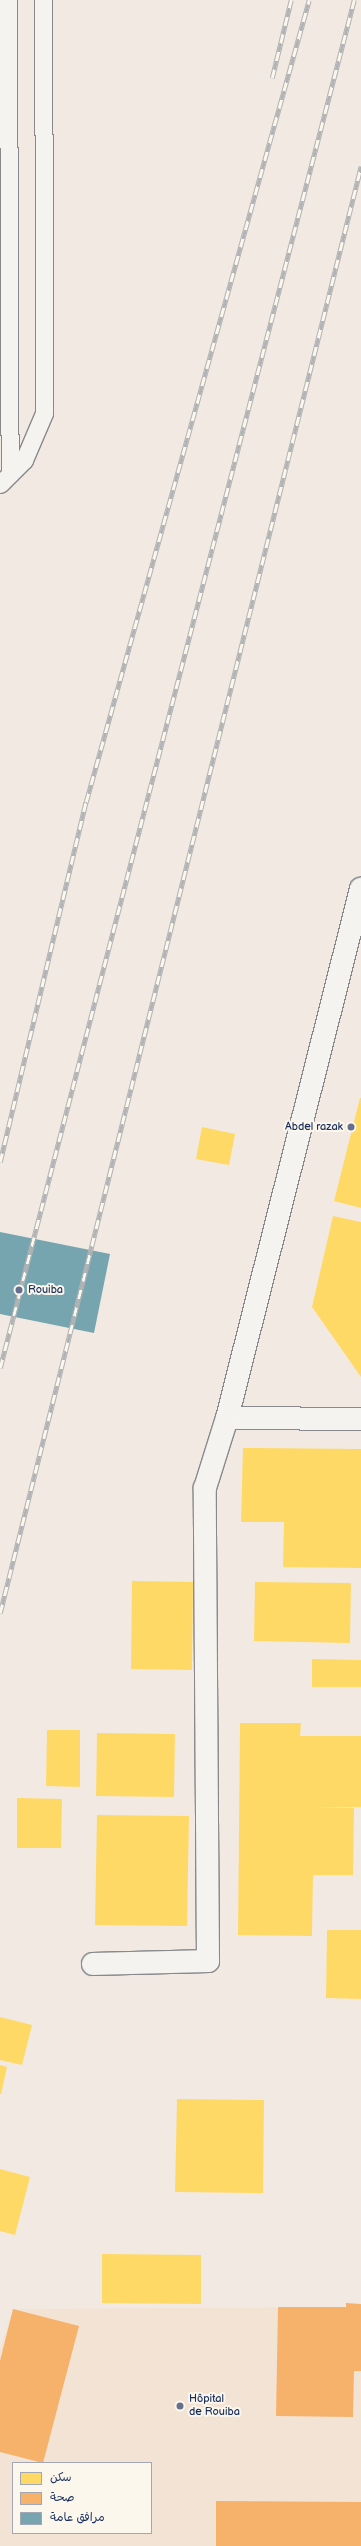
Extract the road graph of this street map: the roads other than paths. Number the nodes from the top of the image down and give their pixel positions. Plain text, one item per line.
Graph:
1 (8, 0) edge
2 (43, 0) edge
3 (5, 479) edge
4 (361, 889) edge
5 (227, 1418) junction
6 (361, 1419) edge
7 (93, 1964) dead end

1 - 3 lane
2 - 3 lane
4 - 5 street
5 - 6 street
5 - 7 street

